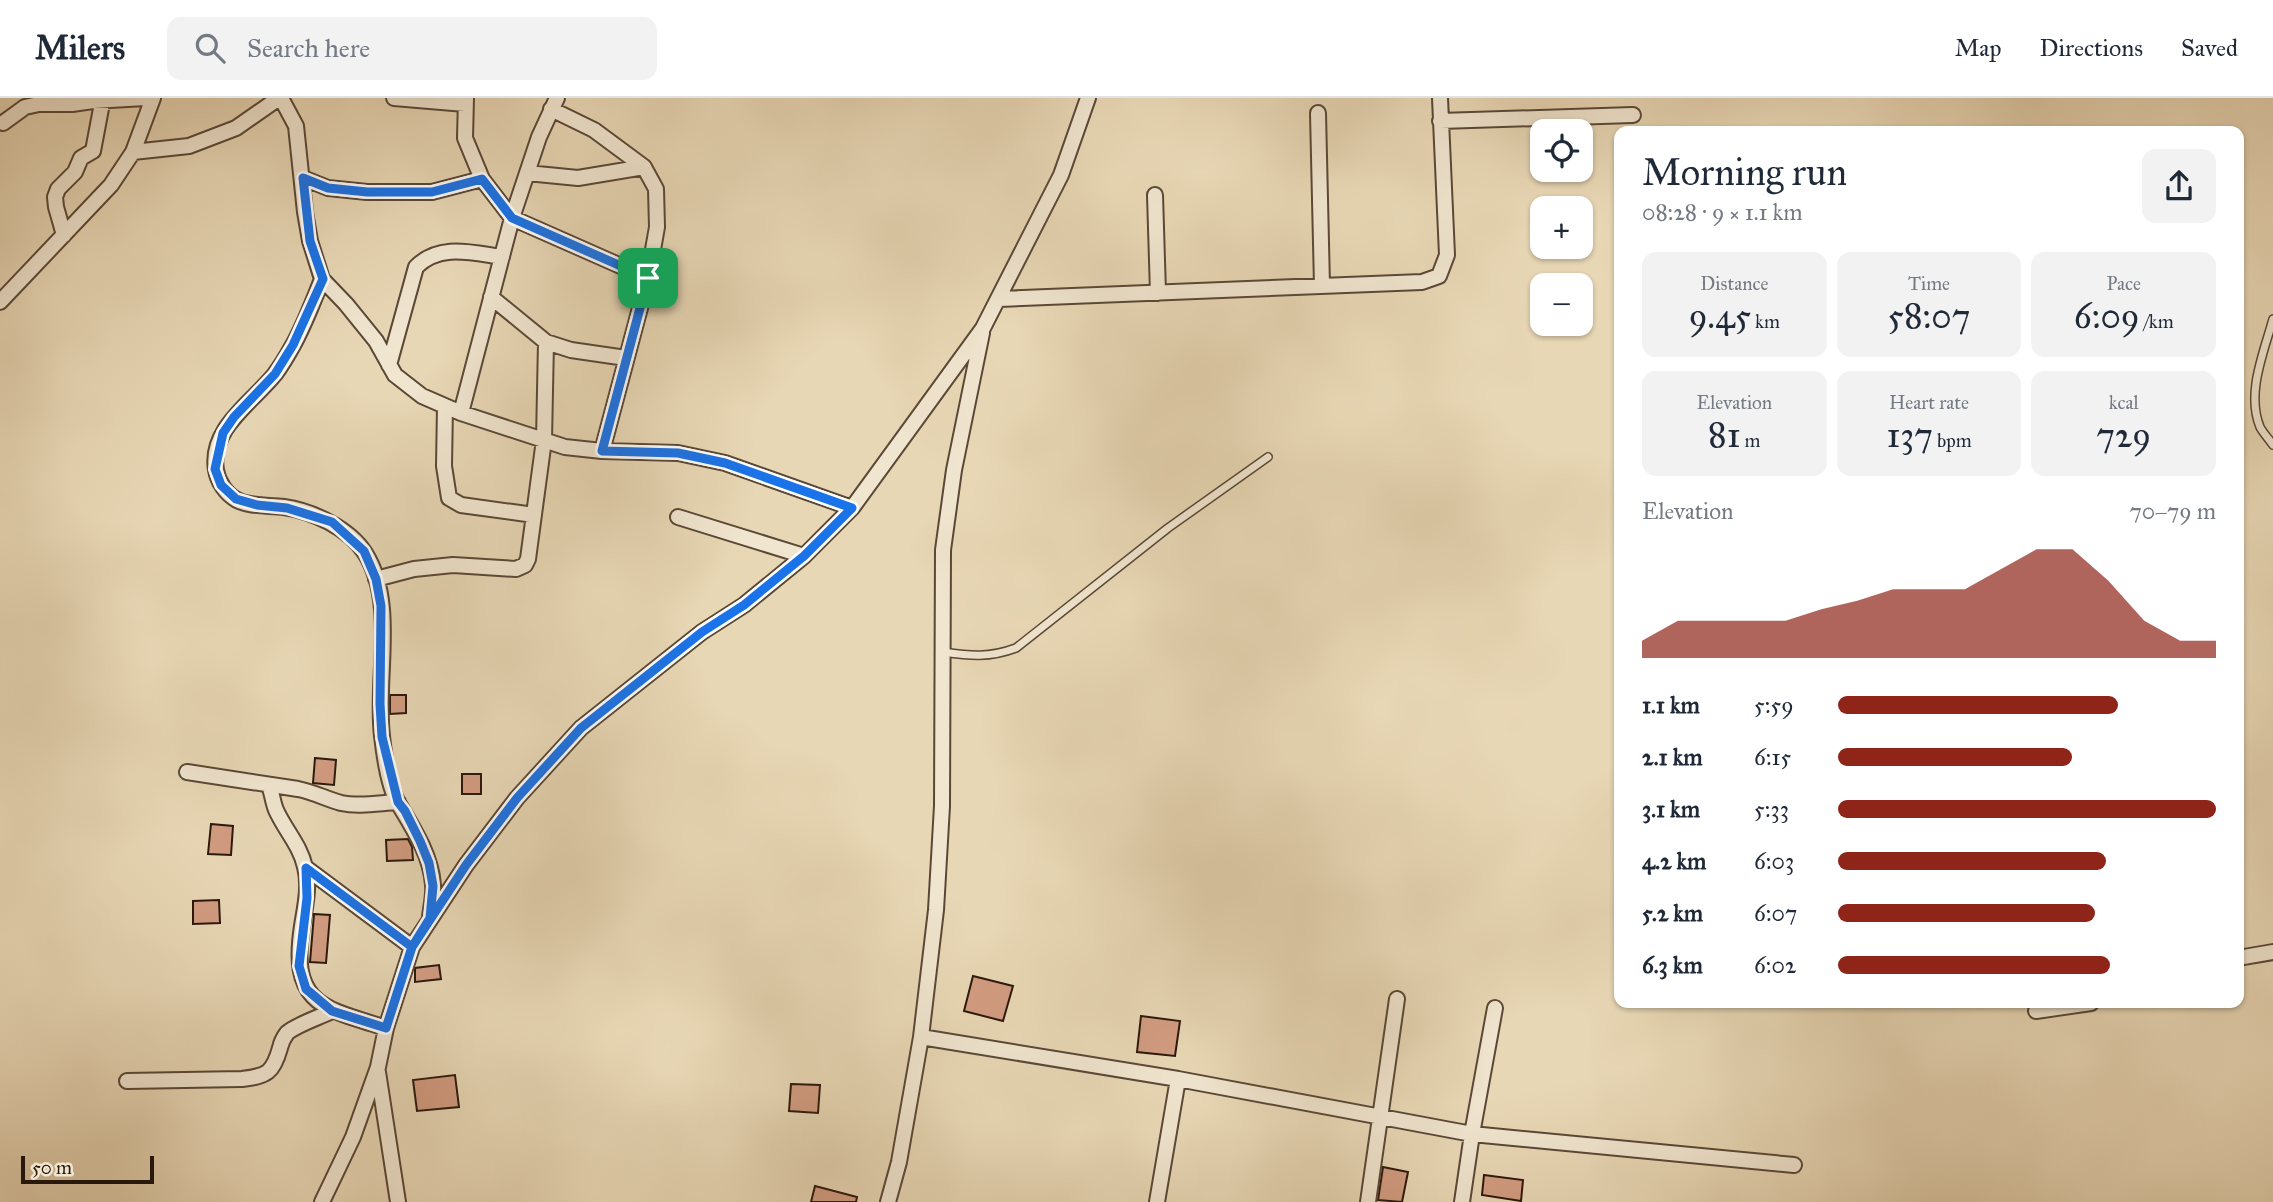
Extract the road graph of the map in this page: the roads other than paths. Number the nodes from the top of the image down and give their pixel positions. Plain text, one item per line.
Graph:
1 (145, 98) edge
2 (153, 98) edge
3 (280, 98) edge
4 (394, 98) edge
5 (1088, 98) edge
6 (1440, 98) edge
7 (103, 99) edge
8 (466, 101) edge
9 (554, 104) edge
10 (1318, 113) dead end
11 (1633, 115) dead end
12 (1440, 121) junction
13 (3, 123) dead end
14 (132, 152) junction
15 (643, 167) junction
16 (527, 173) junction
17 (303, 178) junction
18 (482, 179) junction
19 (1155, 195) dead end
20 (512, 218) junction
21 (64, 235) junction
22 (502, 257) junction
23 (648, 278) junction
24 (323, 279) junction
25 (1322, 286) junction
26 (1158, 293) junction
27 (491, 297) junction
28 (999, 299) junction
29 (0, 302) edge
30 (2273, 319) edge
31 (984, 328) junction
32 (546, 342) junction
33 (626, 358) junction
34 (389, 365) junction
35 (445, 406) junction
36 (461, 413) junction
37 (544, 440) junction
38 (2273, 445) edge
39 (602, 451) junction
40 (1268, 457) dead end
41 (852, 508) junction
42 (534, 515) junction
43 (678, 517) dead end
44 (804, 556) junction
45 (376, 579) junction
46 (943, 652) junction
47 (187, 772) dead end
48 (269, 785) junction
49 (398, 802) junction
50 (306, 868) junction
51 (430, 918) junction
52 (412, 947) junction
53 (2273, 952) edge
54 (2244, 957) edge
55 (1397, 999) dead end
56 (1495, 1008) dead end
57 (2057, 1008) edge
58 (332, 1011) junction
59 (2036, 1011) dead end
60 (386, 1028) junction
61 (921, 1037) junction
62 (378, 1067) junction
63 (1178, 1079) junction
64 (127, 1081) dead end
65 (1381, 1115) junction
66 (1472, 1133) junction
67 (1794, 1165) dead end
68 (323, 1202) edge
69 (398, 1202) edge
70 (888, 1202) edge
71 (1157, 1202) edge
72 (1368, 1202) edge
73 (1462, 1202) edge

1 - 7 street
2 - 14 street
3 - 14 street
3 - 17 street
4 - 8 street
5 - 28 street
6 - 12 street
7 - 13 street
7 - 21 street
8 - 18 street
9 - 15 street
9 - 16 street
10 - 25 street
11 - 12 street
12 - 25 street
14 - 21 street
15 - 16 street
15 - 23 street
16 - 20 street
17 - 18 street
17 - 24 street
18 - 20 street
19 - 26 street
20 - 22 street
20 - 23 street
21 - 29 street
22 - 27 street
22 - 34 street
23 - 33 street
24 - 34 street
24 - 45 street
25 - 26 street
26 - 28 street
27 - 32 street
27 - 36 street
28 - 31 street
30 - 38 lane
31 - 41 street
31 - 46 street
32 - 33 street
32 - 37 street
33 - 39 street
34 - 35 street
35 - 36 street
35 - 42 street
36 - 37 street
37 - 39 street
37 - 42 street
39 - 41 street
40 - 46 lane
41 - 44 street
42 - 45 street
43 - 44 street
44 - 51 street
45 - 49 street
46 - 61 street
47 - 48 street
48 - 49 street
48 - 50 street
49 - 51 street
50 - 52 street
50 - 58 street
51 - 52 street
52 - 60 street
53 - 54 street
55 - 65 street
56 - 66 street
57 - 59 street
58 - 60 street
58 - 64 street
60 - 62 street
61 - 63 street
61 - 70 street
62 - 68 street
62 - 69 street
63 - 65 street
63 - 71 street
65 - 66 street
65 - 72 street
66 - 67 street
66 - 73 street

